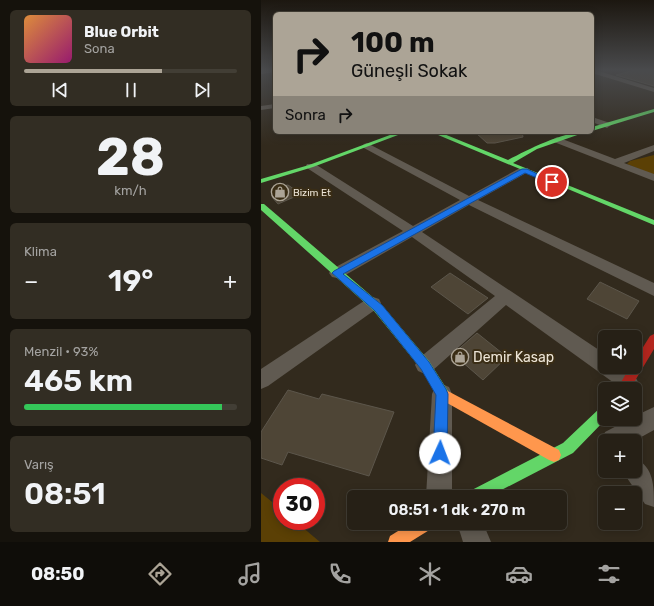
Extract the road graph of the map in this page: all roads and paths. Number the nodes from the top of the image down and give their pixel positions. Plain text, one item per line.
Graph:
1 (273, 106) edge
2 (261, 108) edge
3 (654, 110) edge
4 (594, 121) edge
5 (607, 125) junction
6 (594, 128) edge
7 (398, 134) edge
8 (439, 134) edge
9 (576, 134) edge
10 (557, 140) junction
11 (367, 146) junction
12 (654, 148) edge
13 (508, 163) junction
14 (615, 163) junction
15 (311, 166) junction
16 (524, 170) junction
17 (654, 178) edge
18 (261, 181) edge
19 (470, 201) junction
20 (261, 206) edge
21 (654, 222) edge
22 (414, 232) junction
23 (337, 273) junction
24 (654, 290) edge
25 (507, 296) junction
26 (373, 303) junction
27 (654, 339) edge
28 (598, 360) edge
29 (425, 365) junction
30 (614, 374) edge
31 (261, 380) edge
32 (622, 382) edge
33 (627, 382) edge
34 (442, 394) junction
35 (654, 418) edge
36 (598, 419) edge
37 (624, 434) edge
38 (554, 455) junction
39 (641, 478) edge
40 (439, 490) edge
41 (486, 490) edge
42 (654, 495) edge
43 (414, 530) edge
44 (473, 530) edge
45 (396, 542) edge
46 (477, 542) edge

1 - 2 street
3 - 5 street
4 - 5 street
5 - 6 street
7 - 11 street
8 - 13 street
9 - 10 street
10 - 13 street
10 - 14 street
11 - 15 street
11 - 19 street
12 - 14 street
13 - 16 street
14 - 17 street
15 - 18 street
15 - 22 street
16 - 19 street
16 - 21 street
19 - 22 street
19 - 24 street
20 - 23 street
22 - 23 street
22 - 25 street
23 - 26 street
25 - 28 street
25 - 29 street
26 - 29 street
26 - 31 street
27 - 33 street
29 - 34 street
30 - 32 street
34 - 38 street
34 - 40 street
35 - 37 street
36 - 38 street
38 - 41 street
39 - 42 street
43 - 45 street
44 - 46 street

